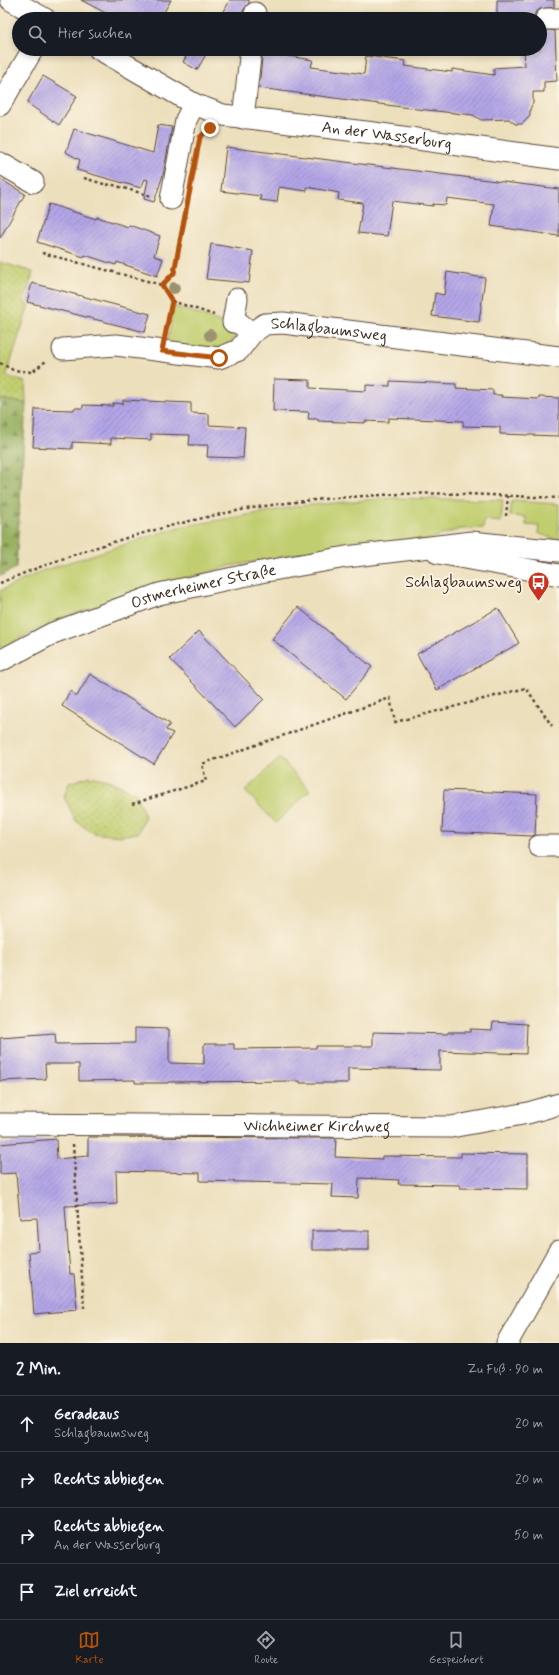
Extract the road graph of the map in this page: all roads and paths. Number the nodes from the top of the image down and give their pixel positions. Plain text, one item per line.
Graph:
1 (11, 0) edge
2 (43, 11) edge
3 (29, 56) edge
4 (111, 56) edge
5 (250, 56) edge
6 (194, 104) junction
7 (0, 105) edge
8 (243, 118) junction
9 (559, 159) edge
10 (0, 163) edge
11 (84, 178) dead end
12 (33, 182) dead end
13 (179, 206) junction
14 (42, 253) dead end
15 (162, 285) junction
16 (237, 299) dead end
17 (172, 301) junction
18 (233, 322) junction
19 (252, 333) junction
20 (63, 348) joint
21 (162, 351) junction
22 (559, 357) edge
23 (0, 363) edge
24 (508, 496) junction
25 (559, 498) edge
26 (506, 516) dead end
27 (418, 549) junction
28 (559, 551) edge
29 (559, 576) edge
30 (0, 583) edge
31 (0, 660) edge
32 (552, 726) dead end
33 (132, 804) dead end
34 (559, 1104) edge
35 (0, 1124) edge
36 (72, 1124) junction
37 (559, 1251) edge
38 (84, 1308) dead end
39 (508, 1343) edge

1 - 2 street
3 - 7 street
4 - 6 street, An der Wasserburg
5 - 8 street
6 - 8 street, An der Wasserburg
6 - 13 street
8 - 9 street, An der Wasserburg
10 - 12 street
11 - 13 path
13 - 15 path
14 - 15 path
15 - 17 path
16 - 18 street
17 - 18 path
17 - 21 path
18 - 19 street
19 - 21 street, Schlagbaumsweg
19 - 22 street, Schlagbaumsweg
20 - 21 street, Schlagbaumsweg
20 - 23 path
24 - 25 path
24 - 26 path
24 - 30 path
27 - 28 street, Ostmerheimer Straße
27 - 29 street, Ostmerheimer Straße
27 - 31 street, Ostmerheimer Straße
32 - 33 path
34 - 36 street, Wichheimer Kirchweg
35 - 36 street, Wichheimer Kirchweg
36 - 38 path
37 - 39 street

